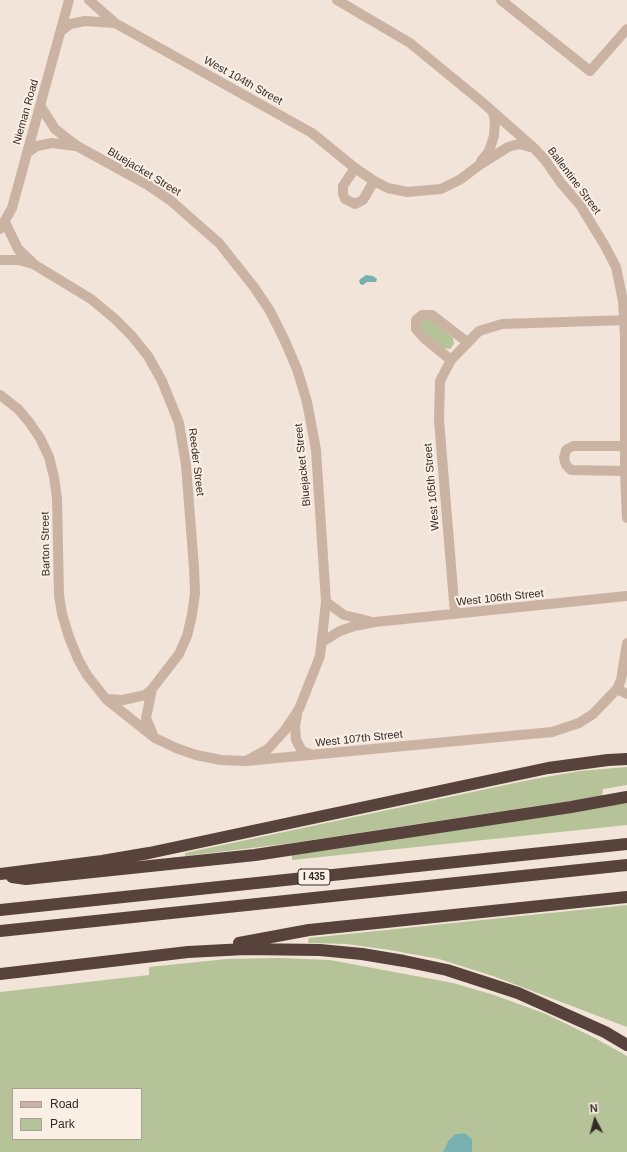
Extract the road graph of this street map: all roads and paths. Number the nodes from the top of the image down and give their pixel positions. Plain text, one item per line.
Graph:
1 (70, 0) edge
2 (89, 0) edge
3 (338, 0) edge
4 (501, 0) edge
5 (114, 23) junction
6 (627, 29) edge
7 (61, 31) junction
8 (41, 107) junction
9 (493, 112) junction
10 (76, 146) junction
11 (534, 148) junction
12 (28, 152) junction
13 (478, 166) junction
14 (355, 168) junction
15 (374, 181) junction
16 (3, 225) edge
17 (0, 260) edge
18 (35, 264) junction
19 (626, 320) edge
20 (467, 342) junction
21 (451, 360) junction
22 (0, 395) edge
23 (625, 446) junction
24 (625, 471) junction
25 (627, 518) edge
26 (627, 596) edge
27 (326, 602) junction
28 (455, 614) junction
29 (375, 622) junction
30 (322, 642) junction
31 (627, 643) edge
32 (152, 688) junction
33 (617, 689) junction
34 (627, 694) edge
35 (106, 699) junction
36 (299, 709) junction
37 (154, 738) junction
38 (312, 755) junction
39 (627, 759) edge
40 (246, 761) junction
41 (627, 797) edge
42 (627, 844) edge
43 (627, 865) edge
44 (0, 875) edge
45 (627, 897) edge
46 (0, 910) edge
47 (0, 931) edge
48 (188, 952) junction
49 (0, 974) edge
50 (605, 1032) junction
51 (627, 1038) edge
52 (627, 1045) edge

1 - 7 street, Nieman Road
2 - 5 street, West 104th Street
3 - 9 street, Ballentine Street
4 - 6 street
5 - 7 street, West 104th Street
5 - 14 street, West 104th Street
7 - 8 street, Nieman Road
8 - 10 street, Bluejacket Street
8 - 12 street, Nieman Road
9 - 11 street, Ballentine Street
9 - 13 street
10 - 12 street, Bluejacket Street
10 - 27 street, Bluejacket Street
11 - 13 street, West 104th Street
11 - 19 street, Ballentine Street
12 - 16 street, Nieman Road
13 - 15 street, West 104th Street
14 - 15 street, West 104th Street
14 - 15 street
16 - 18 street, Reeder Street
17 - 18 street, Reeder Street
18 - 32 street, Reeder Street
19 - 20 street, West 105th Street
19 - 23 street, Ballentine Street
20 - 21 street, West 105th Street
20 - 21 street
21 - 28 street, West 105th Street
22 - 35 street, Barton Street
23 - 24 street, Ballentine Street
23 - 24 street
24 - 25 street, Ballentine Street
26 - 28 street, West 106th Street
27 - 29 street, West 106th Street
27 - 30 street, Bluejacket Street
28 - 29 street, West 106th Street
29 - 30 street, West 106th Street
30 - 36 street, Bluejacket Street
31 - 33 street
32 - 35 street, Reeder Street
32 - 37 street, Reeder Street
33 - 34 street
33 - 38 street, West 107th Street
35 - 37 street, West 107th Street
36 - 38 street, Bluejacket Street
36 - 40 street, Bluejacket Street
37 - 40 street, West 107th Street
38 - 40 street, West 107th Street
39 - 44 highway
41 - 44 highway
42 - 46 highway, I 435
43 - 47 highway, I 435
45 - 48 highway
48 - 49 highway
48 - 50 highway
50 - 51 highway
50 - 52 highway

